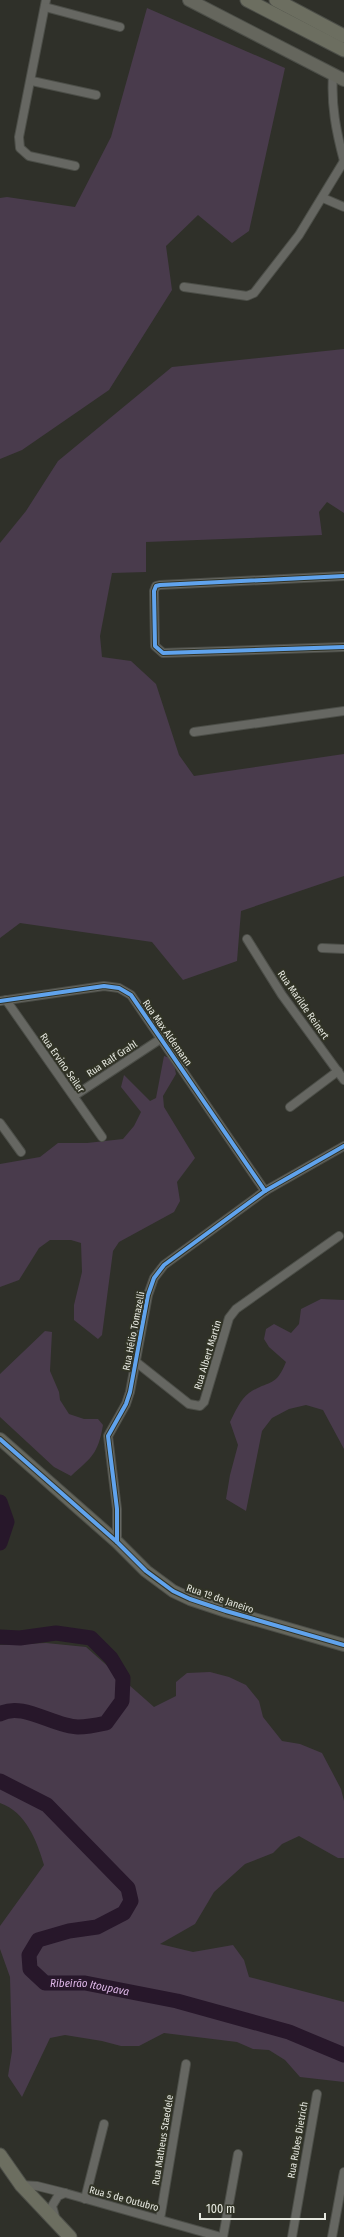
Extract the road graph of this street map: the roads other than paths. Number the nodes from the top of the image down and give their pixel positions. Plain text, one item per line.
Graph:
1 (189, 0) edge
2 (247, 0) edge
3 (276, 0) edge
4 (46, 3) edge
5 (120, 27) dead end
6 (307, 32) junction
7 (344, 36) edge
8 (344, 50) edge
9 (344, 57) edge
10 (333, 75) junction
11 (344, 80) edge
12 (32, 81) junction
13 (96, 95) dead end
14 (344, 161) edge
15 (75, 166) dead end
16 (323, 198) junction
17 (344, 207) edge
18 (184, 287) dead end
19 (344, 576) edge
20 (344, 647) edge
21 (344, 711) edge
22 (194, 732) dead end
23 (247, 939) dead end
24 (322, 948) dead end
25 (344, 949) edge
26 (3, 1000) edge
27 (162, 1038) junction
28 (338, 1071) junction
29 (344, 1080) edge
30 (74, 1096) junction
31 (290, 1107) dead end
32 (0, 1123) edge
33 (102, 1137) dead end
34 (344, 1146) edge
35 (21, 1152) dead end
36 (265, 1191) junction
37 (339, 1236) dead end
38 (136, 1362) junction
39 (0, 1439) edge
40 (117, 1542) junction
41 (344, 1645) edge
42 (186, 2064) dead end
43 (317, 2094) dead end
44 (104, 2124) dead end
45 (238, 2154) dead end
46 (0, 2155) edge
47 (344, 2172) edge
48 (21, 2185) junction
49 (65, 2193) junction
50 (85, 2199) junction
51 (160, 2219) junction
52 (56, 2222) junction
53 (70, 2237) edge
54 (222, 2237) edge
55 (292, 2237) edge
56 (332, 2237) edge

1 - 10 street
2 - 6 main road
3 - 7 main road
4 - 5 street
4 - 12 street
6 - 8 main road
6 - 9 main road
10 - 11 street
10 - 14 street
12 - 13 street
12 - 15 street
14 - 16 street
16 - 17 street
16 - 18 street
19 - 20 street
21 - 22 street
23 - 28 street, Rua Marilde Reinert
24 - 25 street
26 - 27 street, Rua Max Aldemann
26 - 30 street, Rua Ervino Seiler
27 - 30 street, Rua Ralf Grahl
27 - 36 street, Rua Max Aldemann
28 - 29 street, Rua Marilde Reinert
28 - 31 street
30 - 33 street, Rua Ervino Seiler
32 - 35 street
34 - 36 street, Rua Hélio Tomazelli
36 - 38 street, Rua Hélio Tomazelli
37 - 38 street, Rua Albert Martin
38 - 40 street, Rua Hélio Tomazelli
39 - 40 street, Rua 1º de Janeiro
40 - 41 street, Rua 1º de Janeiro
42 - 51 street, Rua Matheus Staedele
43 - 55 street, Rua Rubes Dietrich
44 - 50 street
45 - 54 street
46 - 48 main road
47 - 56 street
48 - 49 street, Rua 5 de Outubro
48 - 52 main road
49 - 50 street, Rua 5 de Outubro
49 - 52 street
50 - 51 street, Rua 5 de Outubro
51 - 54 street, Rua 5 de Outubro
52 - 53 main road

